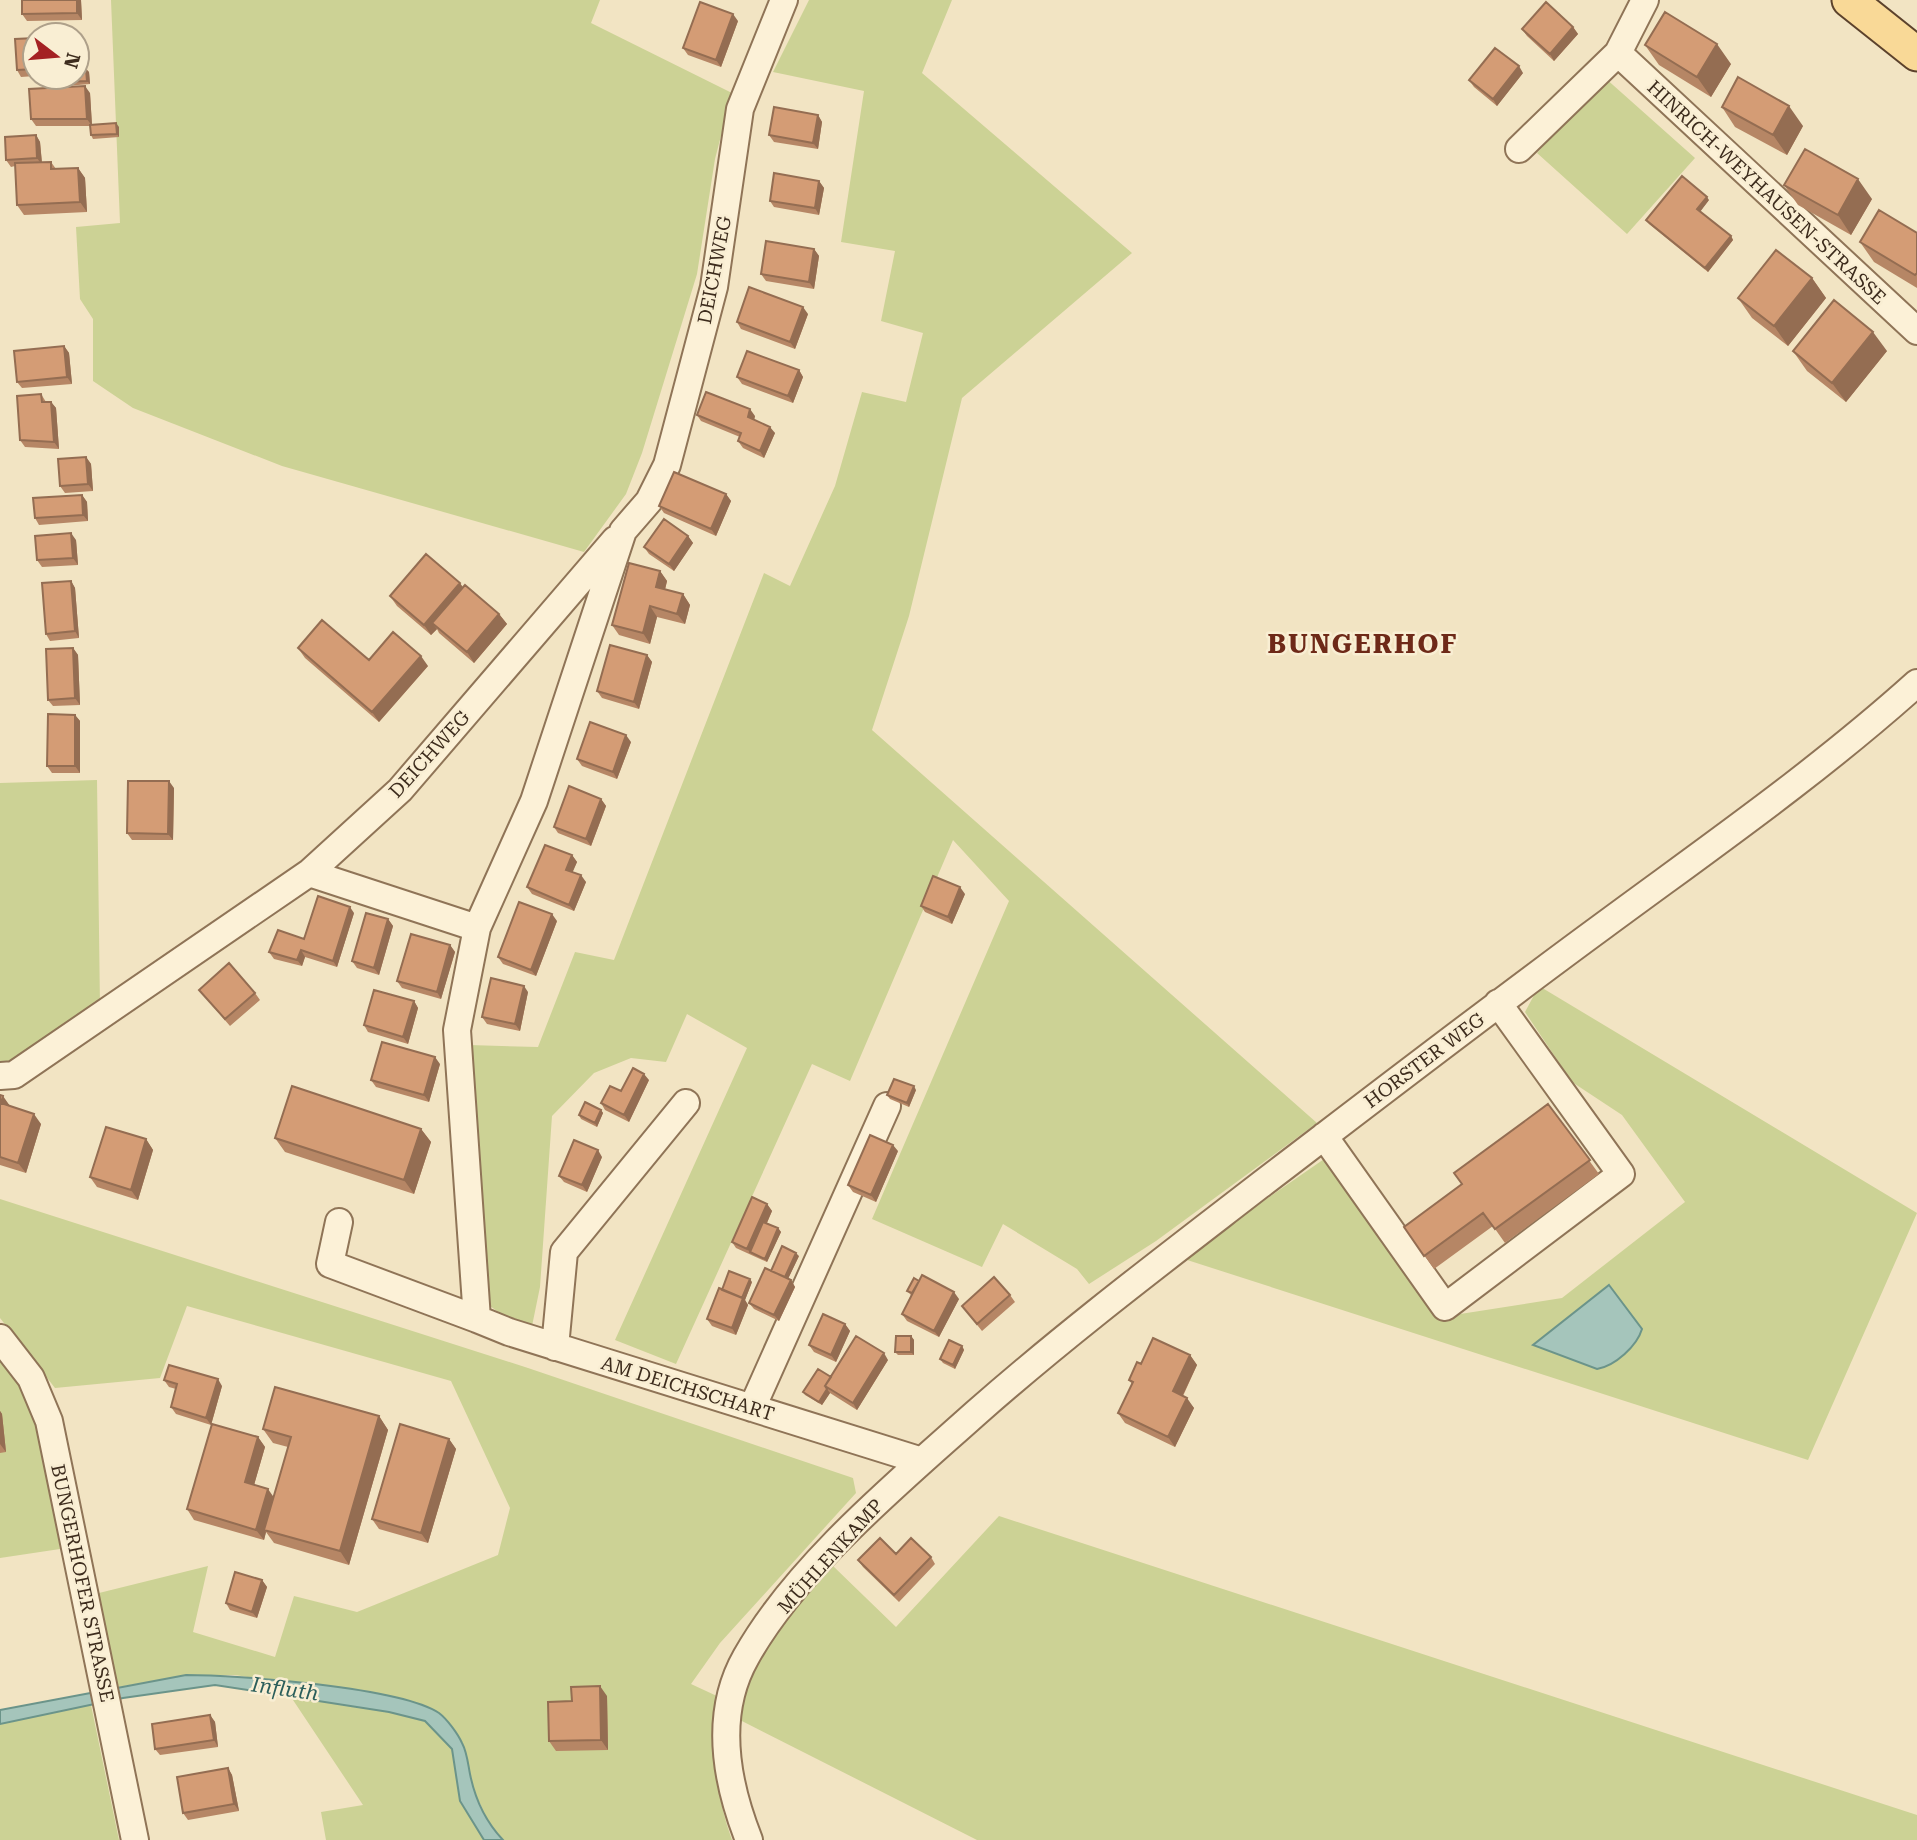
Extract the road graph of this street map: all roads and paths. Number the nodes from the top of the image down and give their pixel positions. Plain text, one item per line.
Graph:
1 (784, 0) edge
2 (1645, 0) edge
3 (1849, 0) edge
4 (1618, 53) junction
5 (1917, 54) edge
6 (1518, 149) dead end
7 (1917, 331) edge
8 (623, 531) junction
9 (1917, 683) edge
10 (309, 873) junction
11 (477, 928) junction
12 (1498, 1003) junction
13 (7, 1075) edge
14 (686, 1103) dead end
15 (887, 1106) dead end
16 (1324, 1136) junction
17 (339, 1222) dead end
18 (475, 1307) junction
19 (0, 1338) edge
20 (555, 1346) junction
21 (752, 1408) junction
22 (930, 1454) junction
23 (135, 1840) edge
24 (748, 1840) edge

1 - 8 street, DEICHWEG
2 - 4 street
3 - 5 main road
4 - 6 street
4 - 7 street, HINRICH-WEYHAUSEN-STRASSE
8 - 10 street, DEICHWEG
8 - 11 street, DEICHWEG
9 - 12 street, HORSTER WEG
10 - 11 street
10 - 13 street, DEICHWEG
11 - 18 street, DEICHWEG
12 - 16 street, HORSTER WEG
12 - 16 street
14 - 20 street
15 - 21 street
16 - 22 street, HORSTER WEG
17 - 18 street, AM DEICHSCHART
18 - 20 street, AM DEICHSCHART
19 - 23 street, BUNGERHOFER STRASSE
20 - 21 street, AM DEICHSCHART
21 - 22 street, AM DEICHSCHART
22 - 24 street, MÜHLENKAMP

